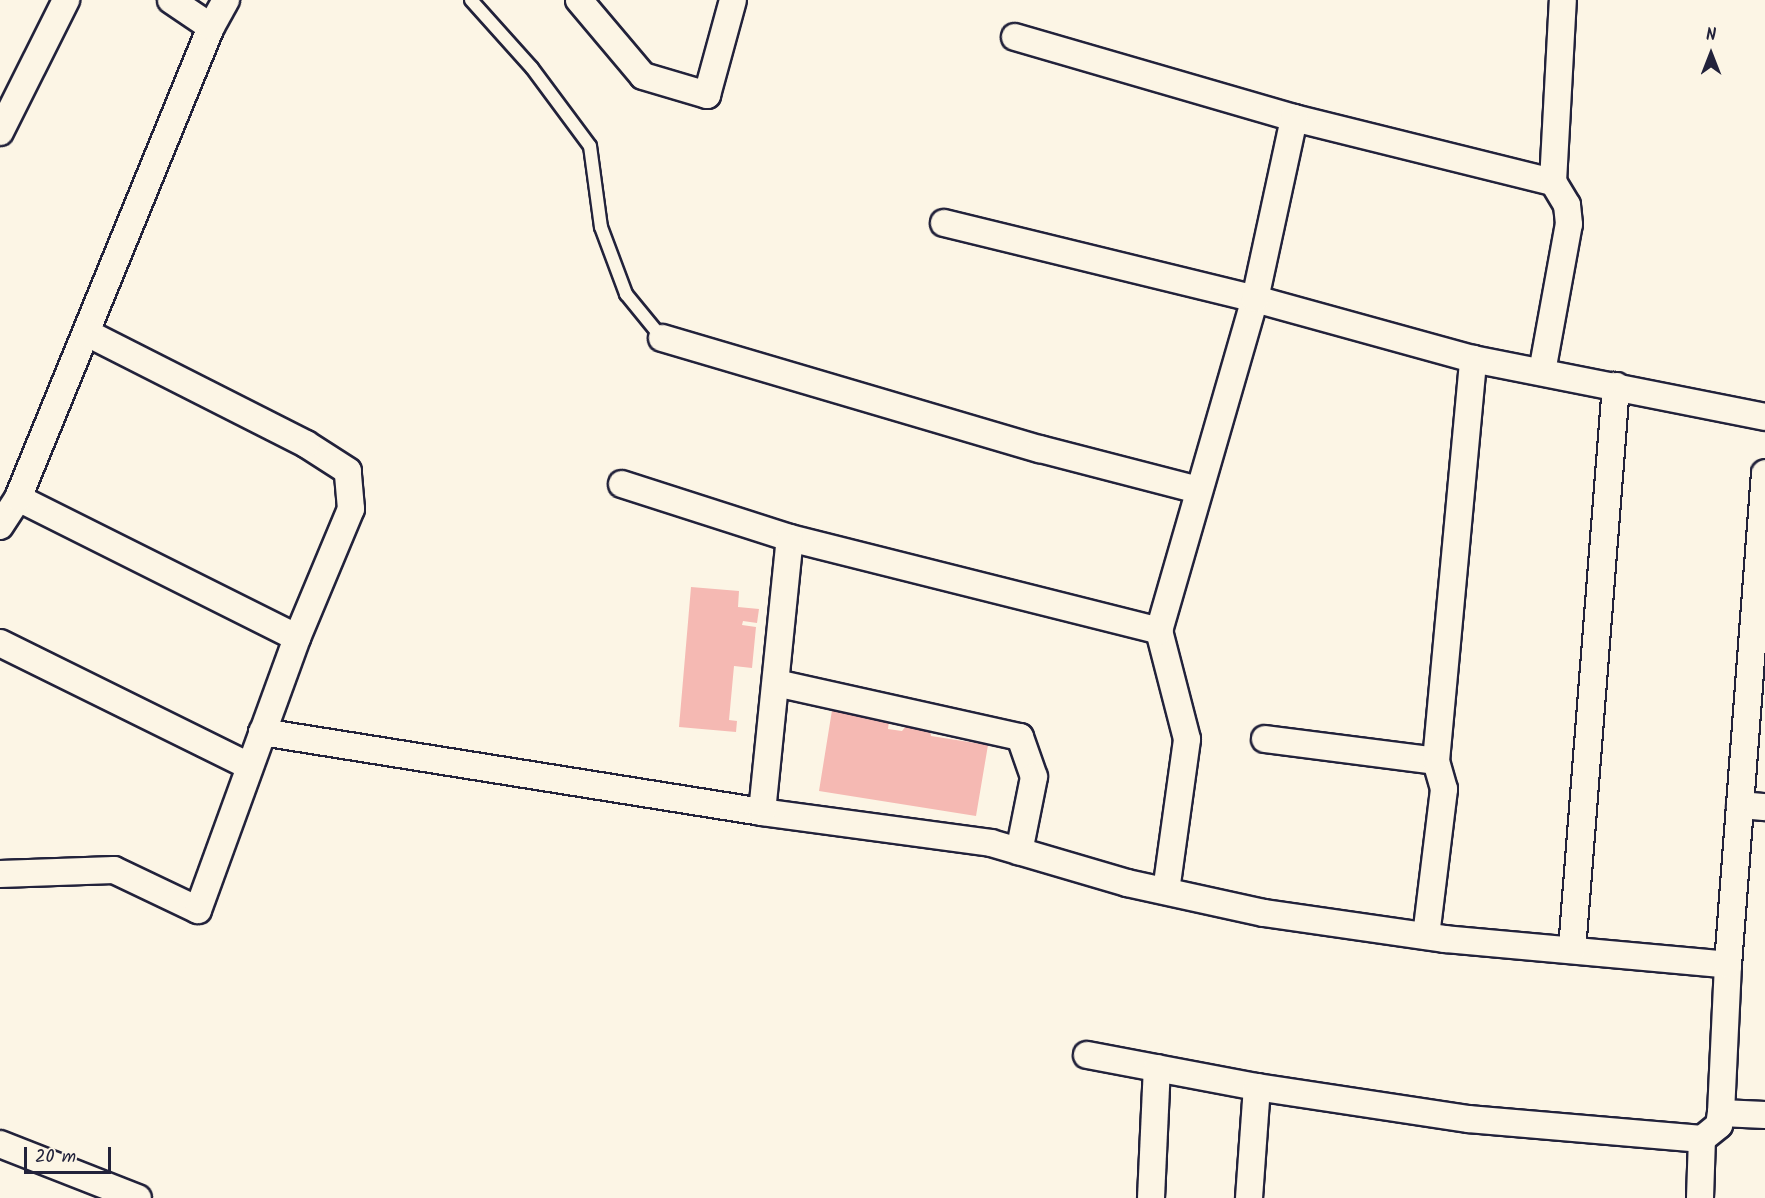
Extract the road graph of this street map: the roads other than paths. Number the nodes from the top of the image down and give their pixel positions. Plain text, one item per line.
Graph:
1 (66, 0) edge
2 (171, 0) edge
3 (226, 0) edge
4 (471, 0) edge
5 (579, 0) edge
6 (733, 0) edge
7 (1563, 0) edge
8 (211, 27) junction
9 (1015, 37) dead end
10 (1294, 118) junction
11 (0, 132) edge
12 (1553, 182) junction
13 (944, 223) dead end
14 (1254, 299) junction
15 (87, 333) junction
16 (662, 338) joint
17 (1473, 359) junction
18 (1542, 372) junction
19 (1616, 386) junction
20 (1765, 417) edge
21 (1765, 473) edge
22 (622, 484) dead end
23 (1199, 490) junction
24 (18, 498) junction
25 (0, 526) edge
26 (790, 537) junction
27 (1760, 628) edge
28 (1159, 631) junction
29 (297, 638) junction
30 (0, 643) edge
31 (776, 683) junction
32 (262, 732) junction
33 (1265, 739) dead end
34 (1436, 761) junction
35 (249, 766) junction
36 (1753, 806) edge
37 (762, 813) junction
38 (1019, 852) junction
39 (0, 874) edge
40 (1166, 891) junction
41 (1426, 936) junction
42 (1572, 950) junction
43 (1728, 965) junction
44 (1087, 1055) dead end
45 (1157, 1068) junction
46 (1257, 1087) junction
47 (1721, 1113) junction
48 (1765, 1115) edge
49 (1702, 1138) junction
50 (0, 1144) edge
51 (106, 1192) edge
52 (138, 1198) edge
53 (1151, 1198) edge
54 (1249, 1198) edge
55 (1700, 1198) edge

1 - 11 street
2 - 8 street
3 - 8 street
4 - 16 lane
5 - 6 street
7 - 12 street
8 - 15 street
9 - 10 street
10 - 12 street
10 - 14 street
12 - 18 street
13 - 14 street
14 - 17 street
14 - 23 street
15 - 24 street
15 - 29 street
16 - 23 street
17 - 18 street
17 - 34 street
18 - 19 street
19 - 20 street
19 - 42 street
21 - 27 street
22 - 26 street
23 - 28 street
24 - 25 street
24 - 29 street
26 - 28 street
26 - 31 street
27 - 36 street
28 - 40 street
29 - 32 street
30 - 35 street
31 - 37 street
31 - 38 street
32 - 35 street
32 - 37 street
33 - 34 street
34 - 41 street
35 - 39 street
36 - 43 street
37 - 38 street
38 - 40 street
40 - 41 street
41 - 42 street
42 - 43 street
43 - 47 street
44 - 45 street
45 - 46 street
45 - 53 street
46 - 49 street
46 - 54 street
47 - 48 street
47 - 49 street
49 - 55 street
50 - 51 street
51 - 52 street

